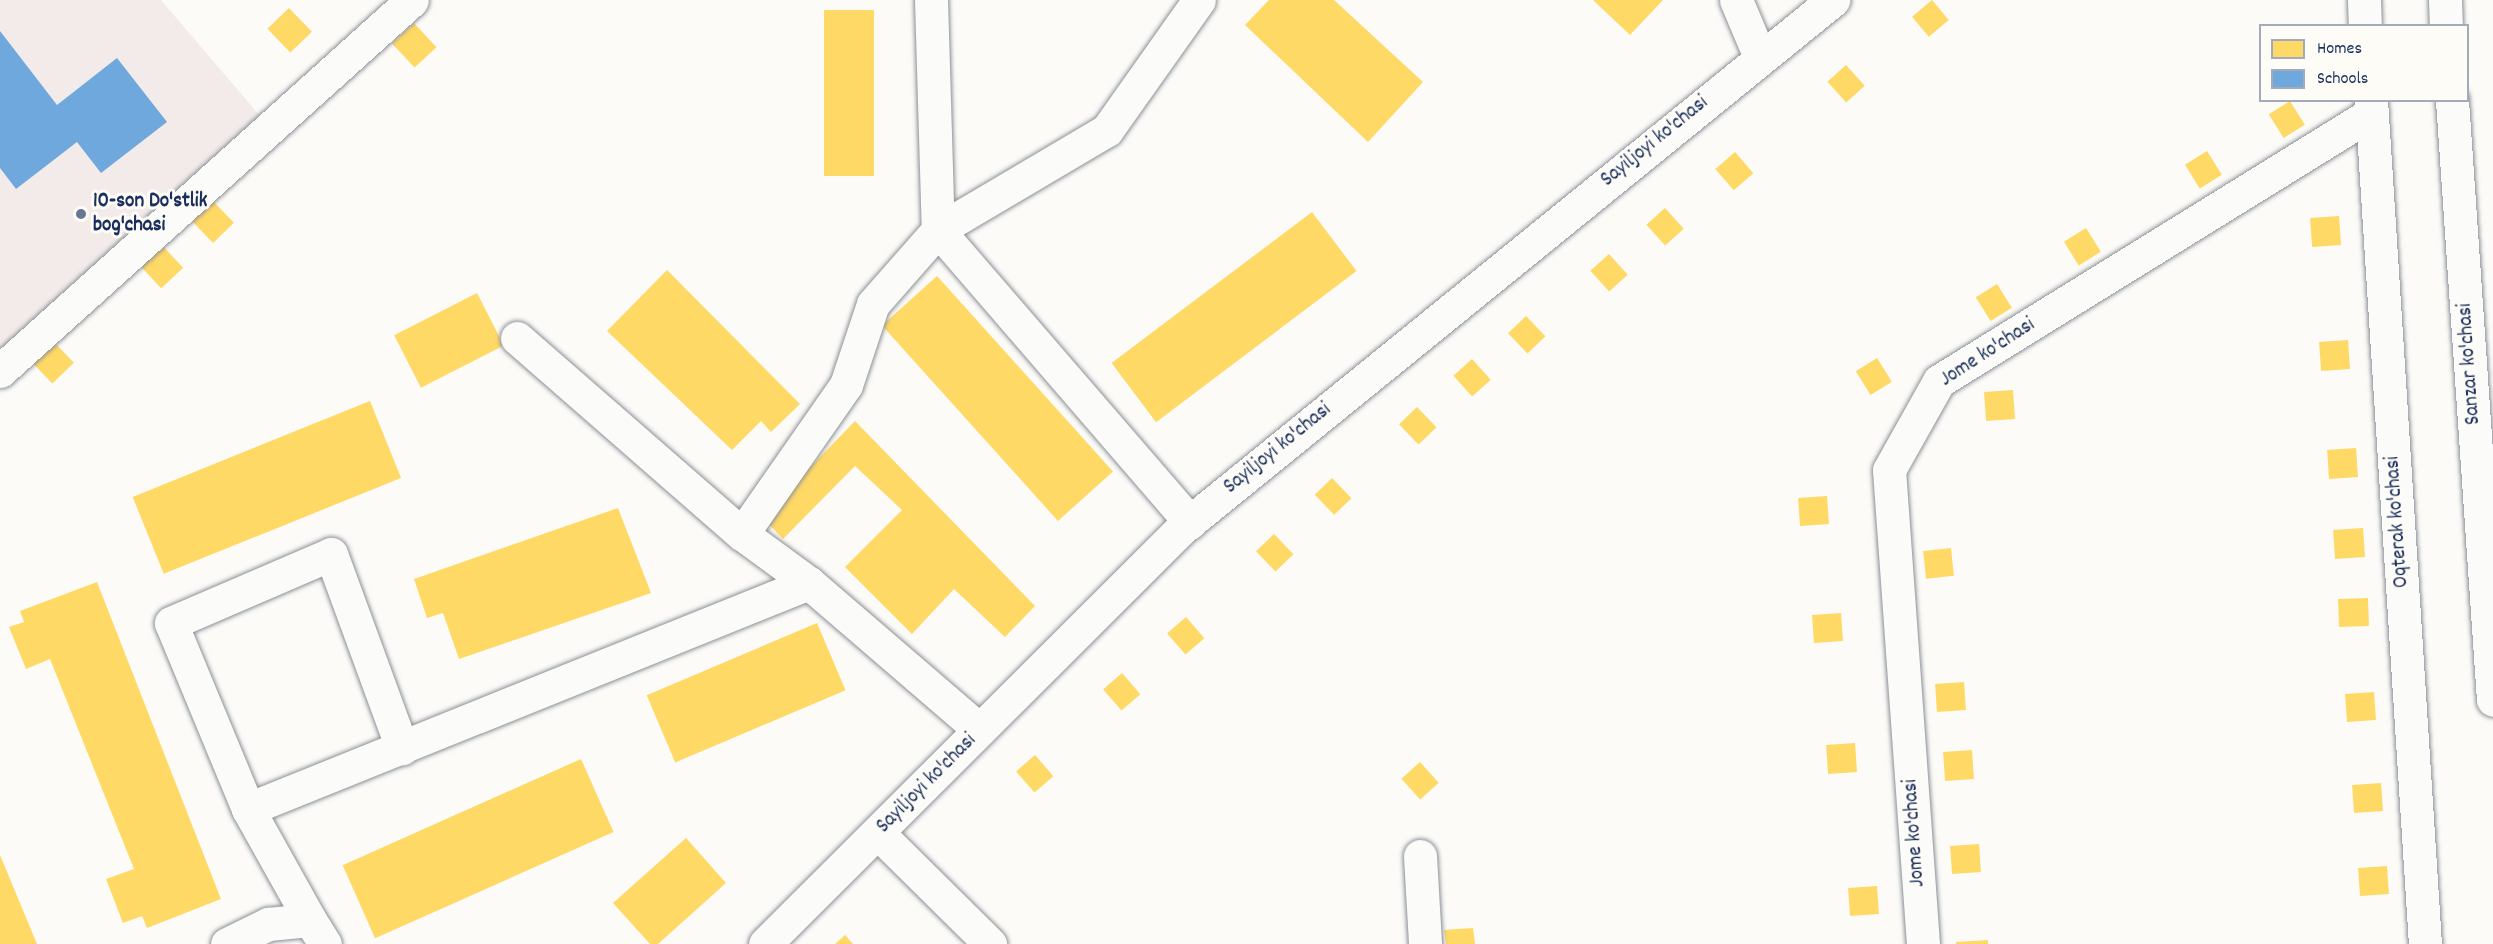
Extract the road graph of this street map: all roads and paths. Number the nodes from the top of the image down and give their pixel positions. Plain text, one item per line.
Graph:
1 (412, 0) edge
2 (931, 0) edge
3 (1199, 0) edge
4 (1736, 0) edge
5 (1833, 0) edge
6 (2364, 0) edge
7 (2445, 0) edge
8 (2366, 24) edge
9 (2446, 24) edge
10 (1760, 57) junction
11 (2452, 102) edge
12 (2372, 107) edge
13 (938, 230) junction
14 (517, 338) dead end
15 (0, 371) edge
16 (1190, 522) junction
17 (742, 534) junction
18 (808, 583) junction
19 (2493, 700) edge
20 (980, 730) junction
21 (402, 748) junction
22 (248, 809) junction
23 (878, 832) junction
24 (1420, 856) dead end
25 (318, 932) edge
26 (227, 944) edge
27 (765, 944) edge
28 (990, 944) edge
29 (1425, 944) edge
30 (1923, 944) edge
31 (2425, 944) edge

1 - 15 street
2 - 13 street
3 - 13 street
4 - 10 street
5 - 10 street, Sayiljoyi ko'chasi
6 - 8 street
7 - 9 street
10 - 16 street, Sayiljoyi ko'chasi
11 - 19 street, Sanzar ko'chasi
12 - 30 street, Jome ko'chasi
12 - 31 street, Oqterak ko'chasi
13 - 16 street
13 - 17 street
14 - 17 street
16 - 20 street, Sayiljoyi ko'chasi
17 - 18 street
18 - 20 street
18 - 21 street
20 - 23 street, Sayiljoyi ko'chasi
21 - 22 street
21 - 22 street
22 - 25 street
23 - 27 street, Sayiljoyi ko'chasi
23 - 28 street
24 - 29 street
25 - 26 street

